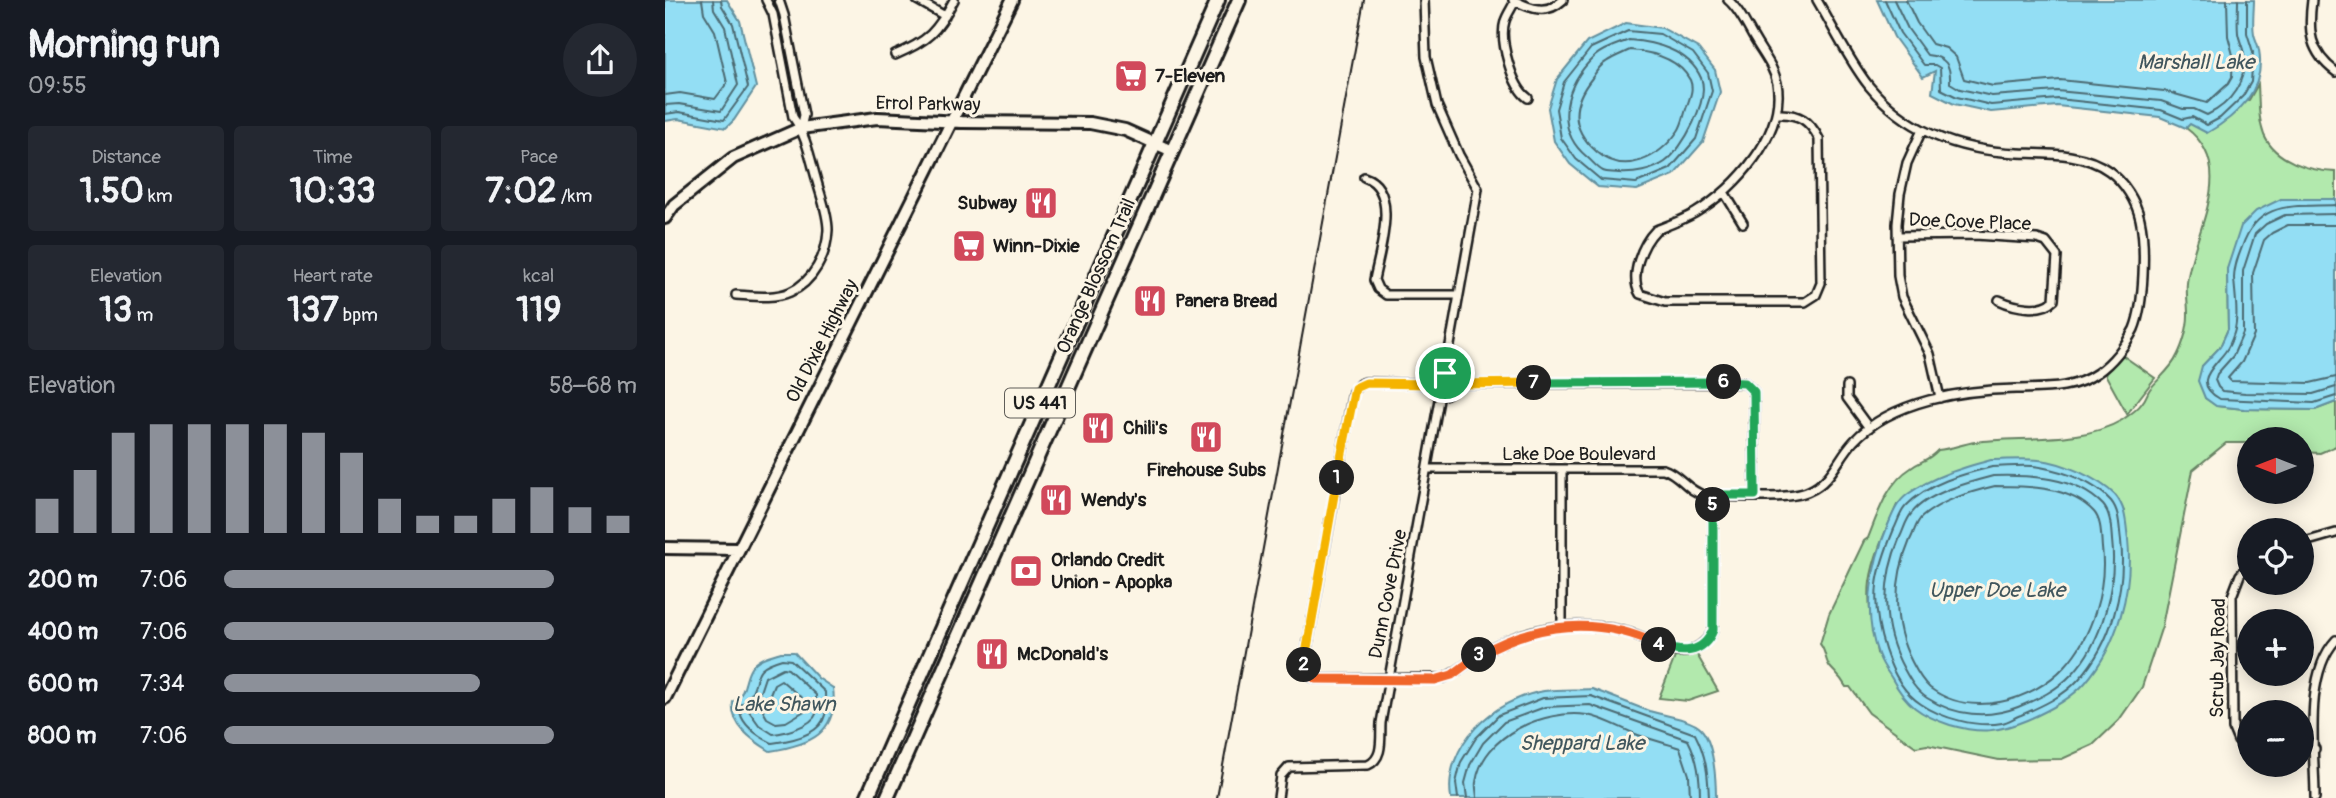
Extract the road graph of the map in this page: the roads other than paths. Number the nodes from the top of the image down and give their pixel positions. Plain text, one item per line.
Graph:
1 (766, 0) edge
2 (779, 0) edge
3 (917, 0) edge
4 (954, 0) edge
5 (1012, 0) edge
6 (1218, 0) edge
7 (1239, 0) edge
8 (1424, 0) edge
9 (1563, 0) edge
10 (1728, 0) edge
11 (1817, 0) edge
12 (2312, 0) edge
13 (1514, 1) edge
14 (945, 16) junction
15 (895, 55) dead end
16 (2336, 72) edge
17 (1528, 98) dead end
18 (1778, 114) junction
19 (951, 122) junction
20 (801, 128) junction
21 (1922, 130) junction
22 (1155, 143) junction
23 (1172, 151) junction
24 (1364, 177) dead end
25 (1724, 192) junction
26 (665, 218) edge
27 (1743, 223) dead end
28 (1897, 236) junction
29 (736, 295) dead end
30 (1459, 295) junction
31 (1999, 300) dead end
32 (1083, 307) junction
33 (1069, 337) junction
34 (1089, 339) junction
35 (1077, 368) junction
36 (1445, 373) junction
37 (1431, 384) junction
38 (1453, 384) junction
39 (1847, 386) dead end
40 (1440, 394) junction
41 (1940, 398) junction
42 (1869, 428) junction
43 (1428, 468) junction
44 (1562, 469) junction
45 (1713, 495) junction
46 (1755, 495) junction
47 (2336, 533) edge
48 (2314, 539) edge
49 (665, 548) edge
50 (737, 549) junction
51 (2237, 583) edge
52 (1562, 626) junction
53 (2336, 640) edge
54 (1388, 679) junction
55 (665, 698) edge
56 (2237, 739) edge
57 (2315, 749) joint
58 (867, 798) edge
59 (887, 798) edge
60 (1277, 798) edge
61 (2315, 798) edge

1 - 20 street
2 - 20 street
3 - 14 street
4 - 14 street
5 - 19 street, Old Dixie Highway
6 - 22 main road, Orange Blossom Trail / US 441
7 - 23 main road, Orange Blossom Trail / US 441
8 - 30 street
9 - 13 street
10 - 18 street
11 - 21 street, Lake Doe Boulevard
12 - 16 street
13 - 17 street
14 - 15 street
18 - 25 street
18 - 25 street
19 - 20 street, Errol Parkway
19 - 22 street, Errol Parkway
19 - 50 street, Old Dixie Highway
20 - 26 street, Errol Parkway
20 - 29 street
21 - 28 street
21 - 41 street, Lake Doe Boulevard
22 - 23 street, Errol Parkway
22 - 32 main road, Orange Blossom Trail / US 441
23 - 34 main road, Orange Blossom Trail / US 441
24 - 30 street
25 - 27 street
28 - 31 street, Doe Cove Place
28 - 41 street
30 - 36 street
32 - 33 main road, Orange Blossom Trail / US 441
32 - 34 main road
33 - 35 main road
33 - 58 main road, Orange Blossom Trail / US 441
34 - 35 main road, Orange Blossom Trail / US 441
35 - 59 main road, Orange Blossom Trail / US 441
36 - 37 street
36 - 38 street
37 - 40 street
37 - 54 street
38 - 40 street
38 - 46 street
39 - 42 street
40 - 43 street, Dunn Cove Drive
41 - 42 street, Lake Doe Boulevard
42 - 46 street, Lake Doe Boulevard
43 - 44 street, Lake Doe Boulevard
43 - 54 street, Dunn Cove Drive
44 - 45 street, Lake Doe Boulevard
44 - 52 street
45 - 46 street, Lake Doe Boulevard
45 - 52 street
47 - 48 street
49 - 50 street
50 - 55 street, Old Dixie Highway
51 - 56 street, Scrub Jay Road
52 - 54 street
53 - 57 street
54 - 60 street, Dunn Cove Drive
57 - 61 street

